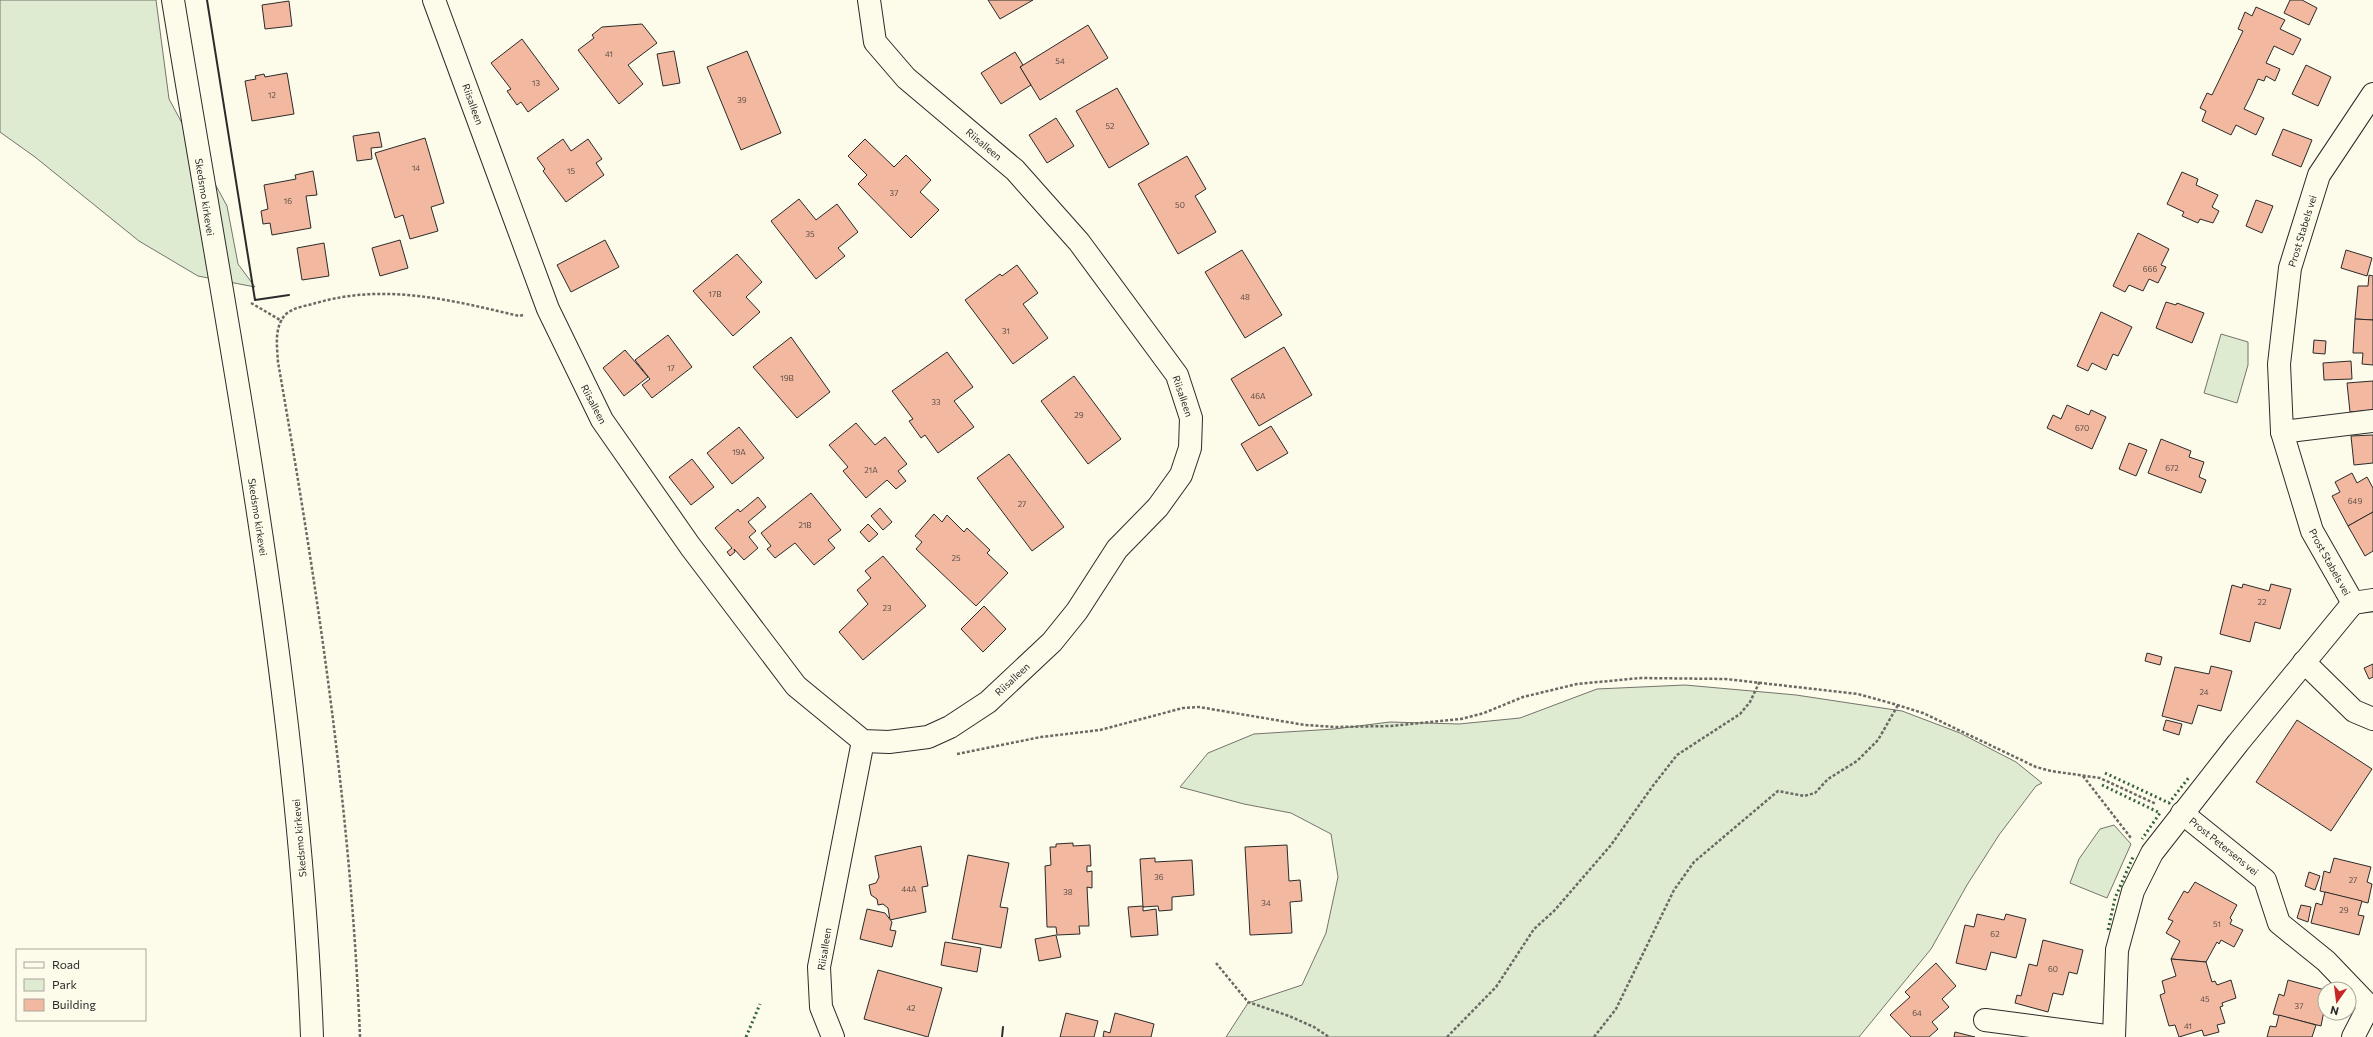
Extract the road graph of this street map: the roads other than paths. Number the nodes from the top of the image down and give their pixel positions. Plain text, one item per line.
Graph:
1 (173, 0) edge
2 (434, 0) edge
3 (869, 0) edge
4 (2373, 94) edge
5 (2373, 421) edge
6 (2282, 432) junction
7 (2363, 602) edge
8 (2304, 662) junction
9 (2373, 718) edge
10 (863, 741) junction
11 (2180, 815) junction
12 (2371, 1006) edge
13 (1985, 1020) dead end
14 (312, 1037) edge
15 (833, 1037) edge
16 (2114, 1037) edge
17 (2353, 1037) edge

1 - 14 main road, Skedsmo kirkevei
2 - 10 main road, Riisalleen
3 - 10 main road, Riisalleen
4 - 6 main road, Prost Stabels vei
5 - 6 main road
6 - 7 main road, Prost Stabels vei
7 - 8 main road, Prost Petersens vei
8 - 9 main road
8 - 11 main road, Prost Petersens vei
10 - 15 main road, Riisalleen
11 - 12 main road, Prost Petersens vei
11 - 16 main road, Prost Petersens vei
12 - 17 main road, Prost Petersens vei
13 - 16 main road

